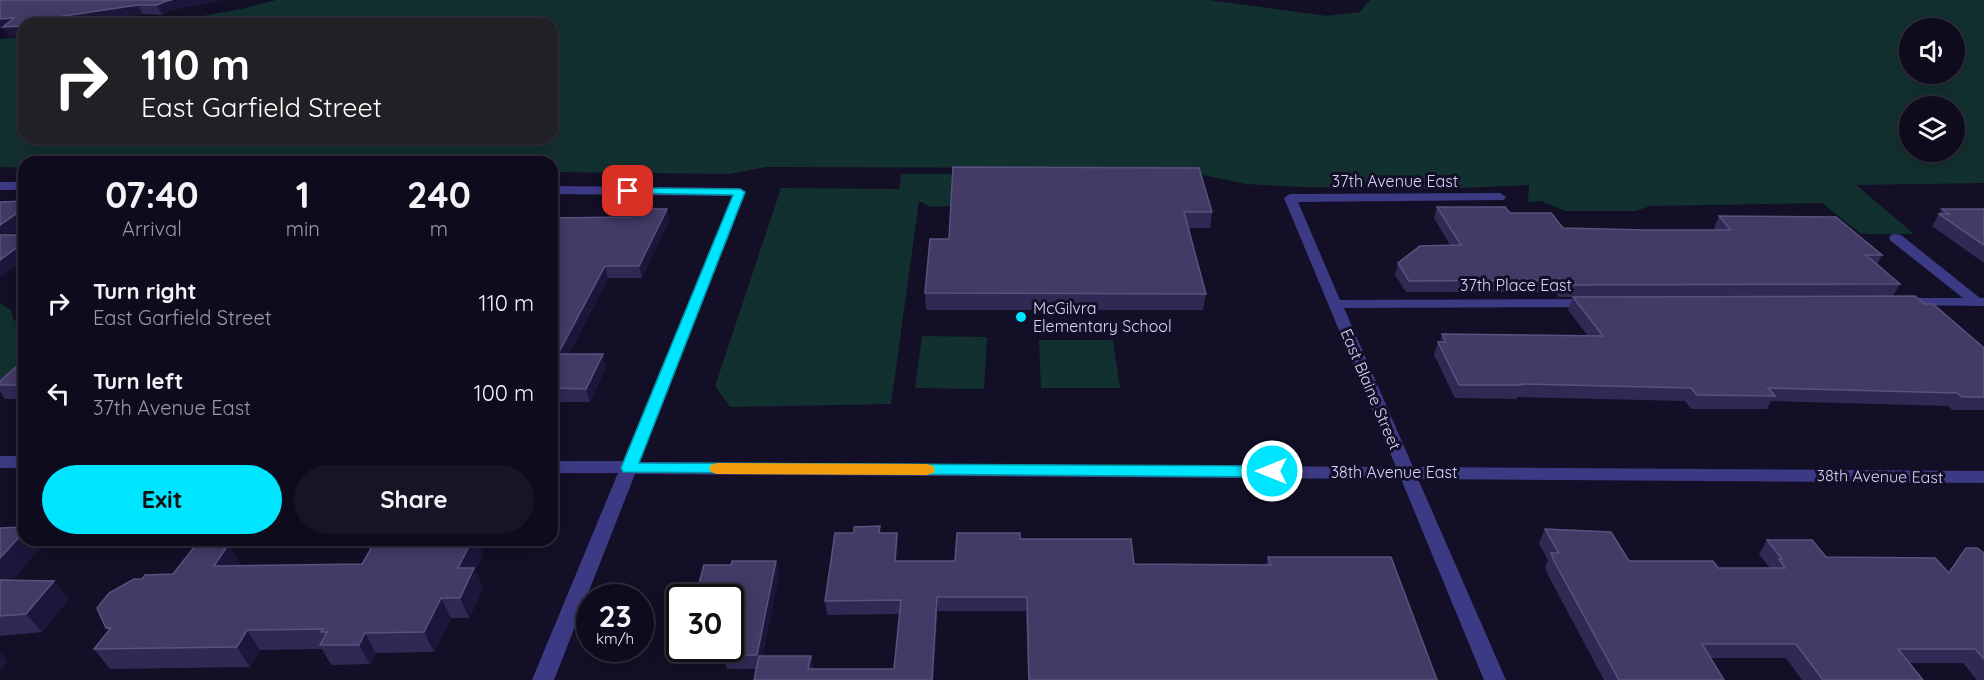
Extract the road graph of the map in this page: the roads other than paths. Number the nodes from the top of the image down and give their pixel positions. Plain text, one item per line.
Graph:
1 (0, 186) edge
2 (18, 186) edge
3 (558, 190) edge
4 (1500, 197) dead end
5 (1290, 198) joint
6 (1896, 238) dead end
7 (1888, 302) edge
8 (1601, 303) edge
9 (1336, 304) junction
10 (1981, 304) edge
11 (0, 462) edge
12 (18, 462) edge
13 (558, 467) edge
14 (628, 468) junction
15 (1406, 472) junction
16 (1984, 477) edge
17 (543, 680) edge
18 (1495, 680) edge

1 - 2 street
3 - 14 street
4 - 5 street, 37th Avenue East
5 - 9 street, East Blaine Street
6 - 10 street
7 - 10 street
8 - 9 street, 37th Place East
9 - 15 street, East Blaine Street
11 - 12 street
13 - 14 street, 38th Avenue East
14 - 15 street, 38th Avenue East
14 - 17 street
15 - 16 street, 38th Avenue East
15 - 18 street, East Blaine Street

